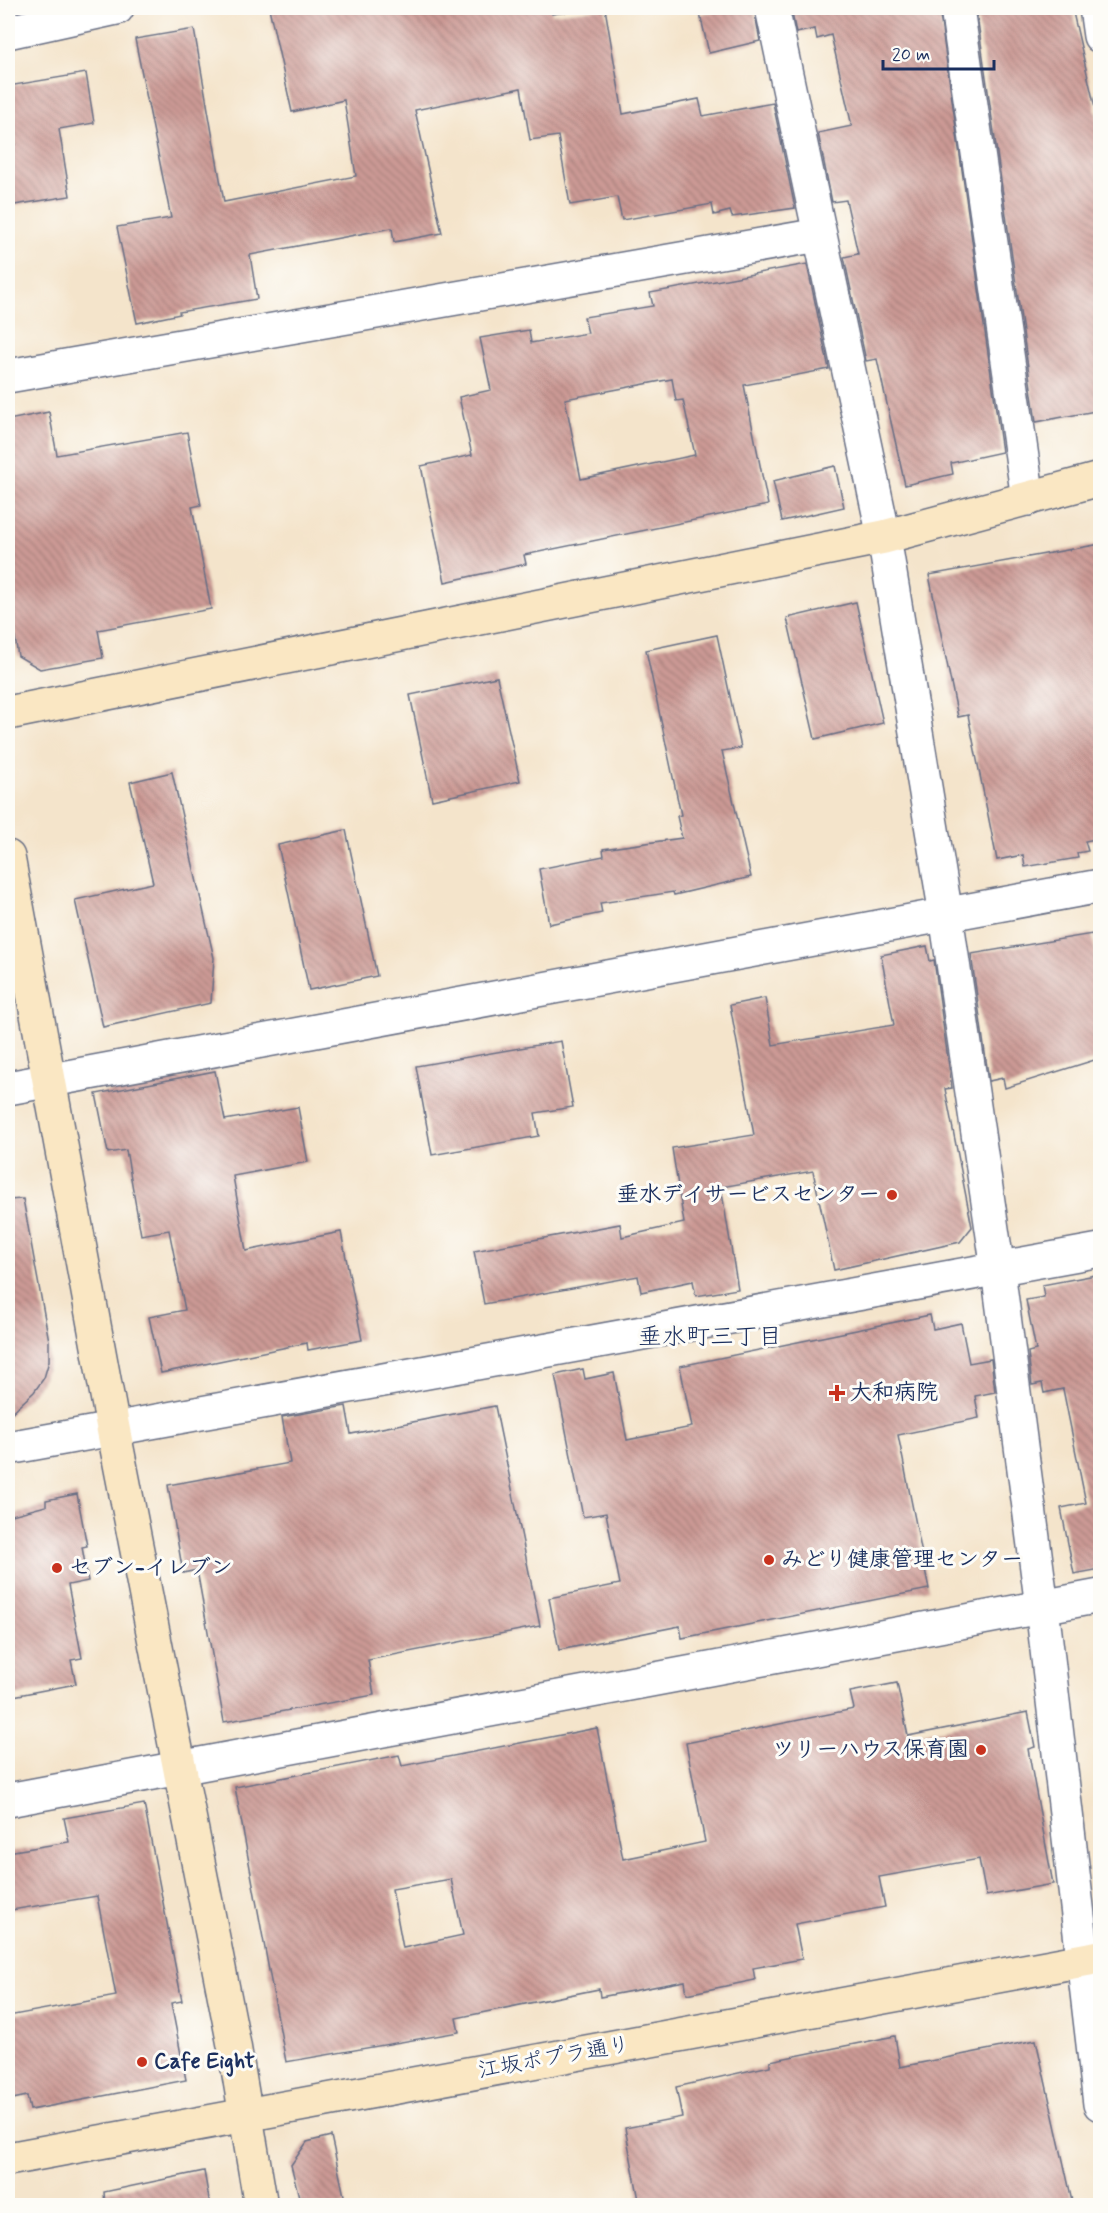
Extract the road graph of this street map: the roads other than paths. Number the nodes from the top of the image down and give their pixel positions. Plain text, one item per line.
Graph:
1 (117, 8) edge
2 (772, 8) edge
3 (957, 8) edge
4 (1096, 8) edge
5 (8, 32) edge
6 (1101, 36) edge
7 (819, 235) junction
8 (8, 376) edge
9 (1101, 479) edge
10 (1028, 500) junction
11 (884, 537) junction
12 (8, 713) edge
13 (8, 857) edge
14 (1101, 886) edge
15 (946, 915) junction
16 (49, 1081) junction
17 (8, 1088) edge
18 (1101, 1250) edge
19 (998, 1270) junction
20 (113, 1428) junction
21 (8, 1448) edge
22 (1101, 1596) edge
23 (1042, 1607) junction
24 (180, 1768) junction
25 (8, 1800) edge
26 (1092, 1959) edge
27 (1101, 2104) edge
28 (246, 2115) junction
29 (8, 2159) edge
30 (261, 2205) edge

1 - 5 street
2 - 7 street
3 - 10 street
4 - 6 street
7 - 8 street
7 - 11 street
9 - 10 street
10 - 11 street
11 - 12 street
11 - 15 street
13 - 16 street
14 - 15 street
15 - 16 street
15 - 19 street
16 - 17 street
16 - 20 street
18 - 19 street
19 - 20 street
19 - 23 street
20 - 21 street
20 - 24 street
22 - 23 street
23 - 24 street
23 - 26 street
24 - 25 street
24 - 28 street
26 - 27 street
26 - 28 street, 江坂ポプラ通り
28 - 29 street, 江坂ポプラ通り
28 - 30 street

